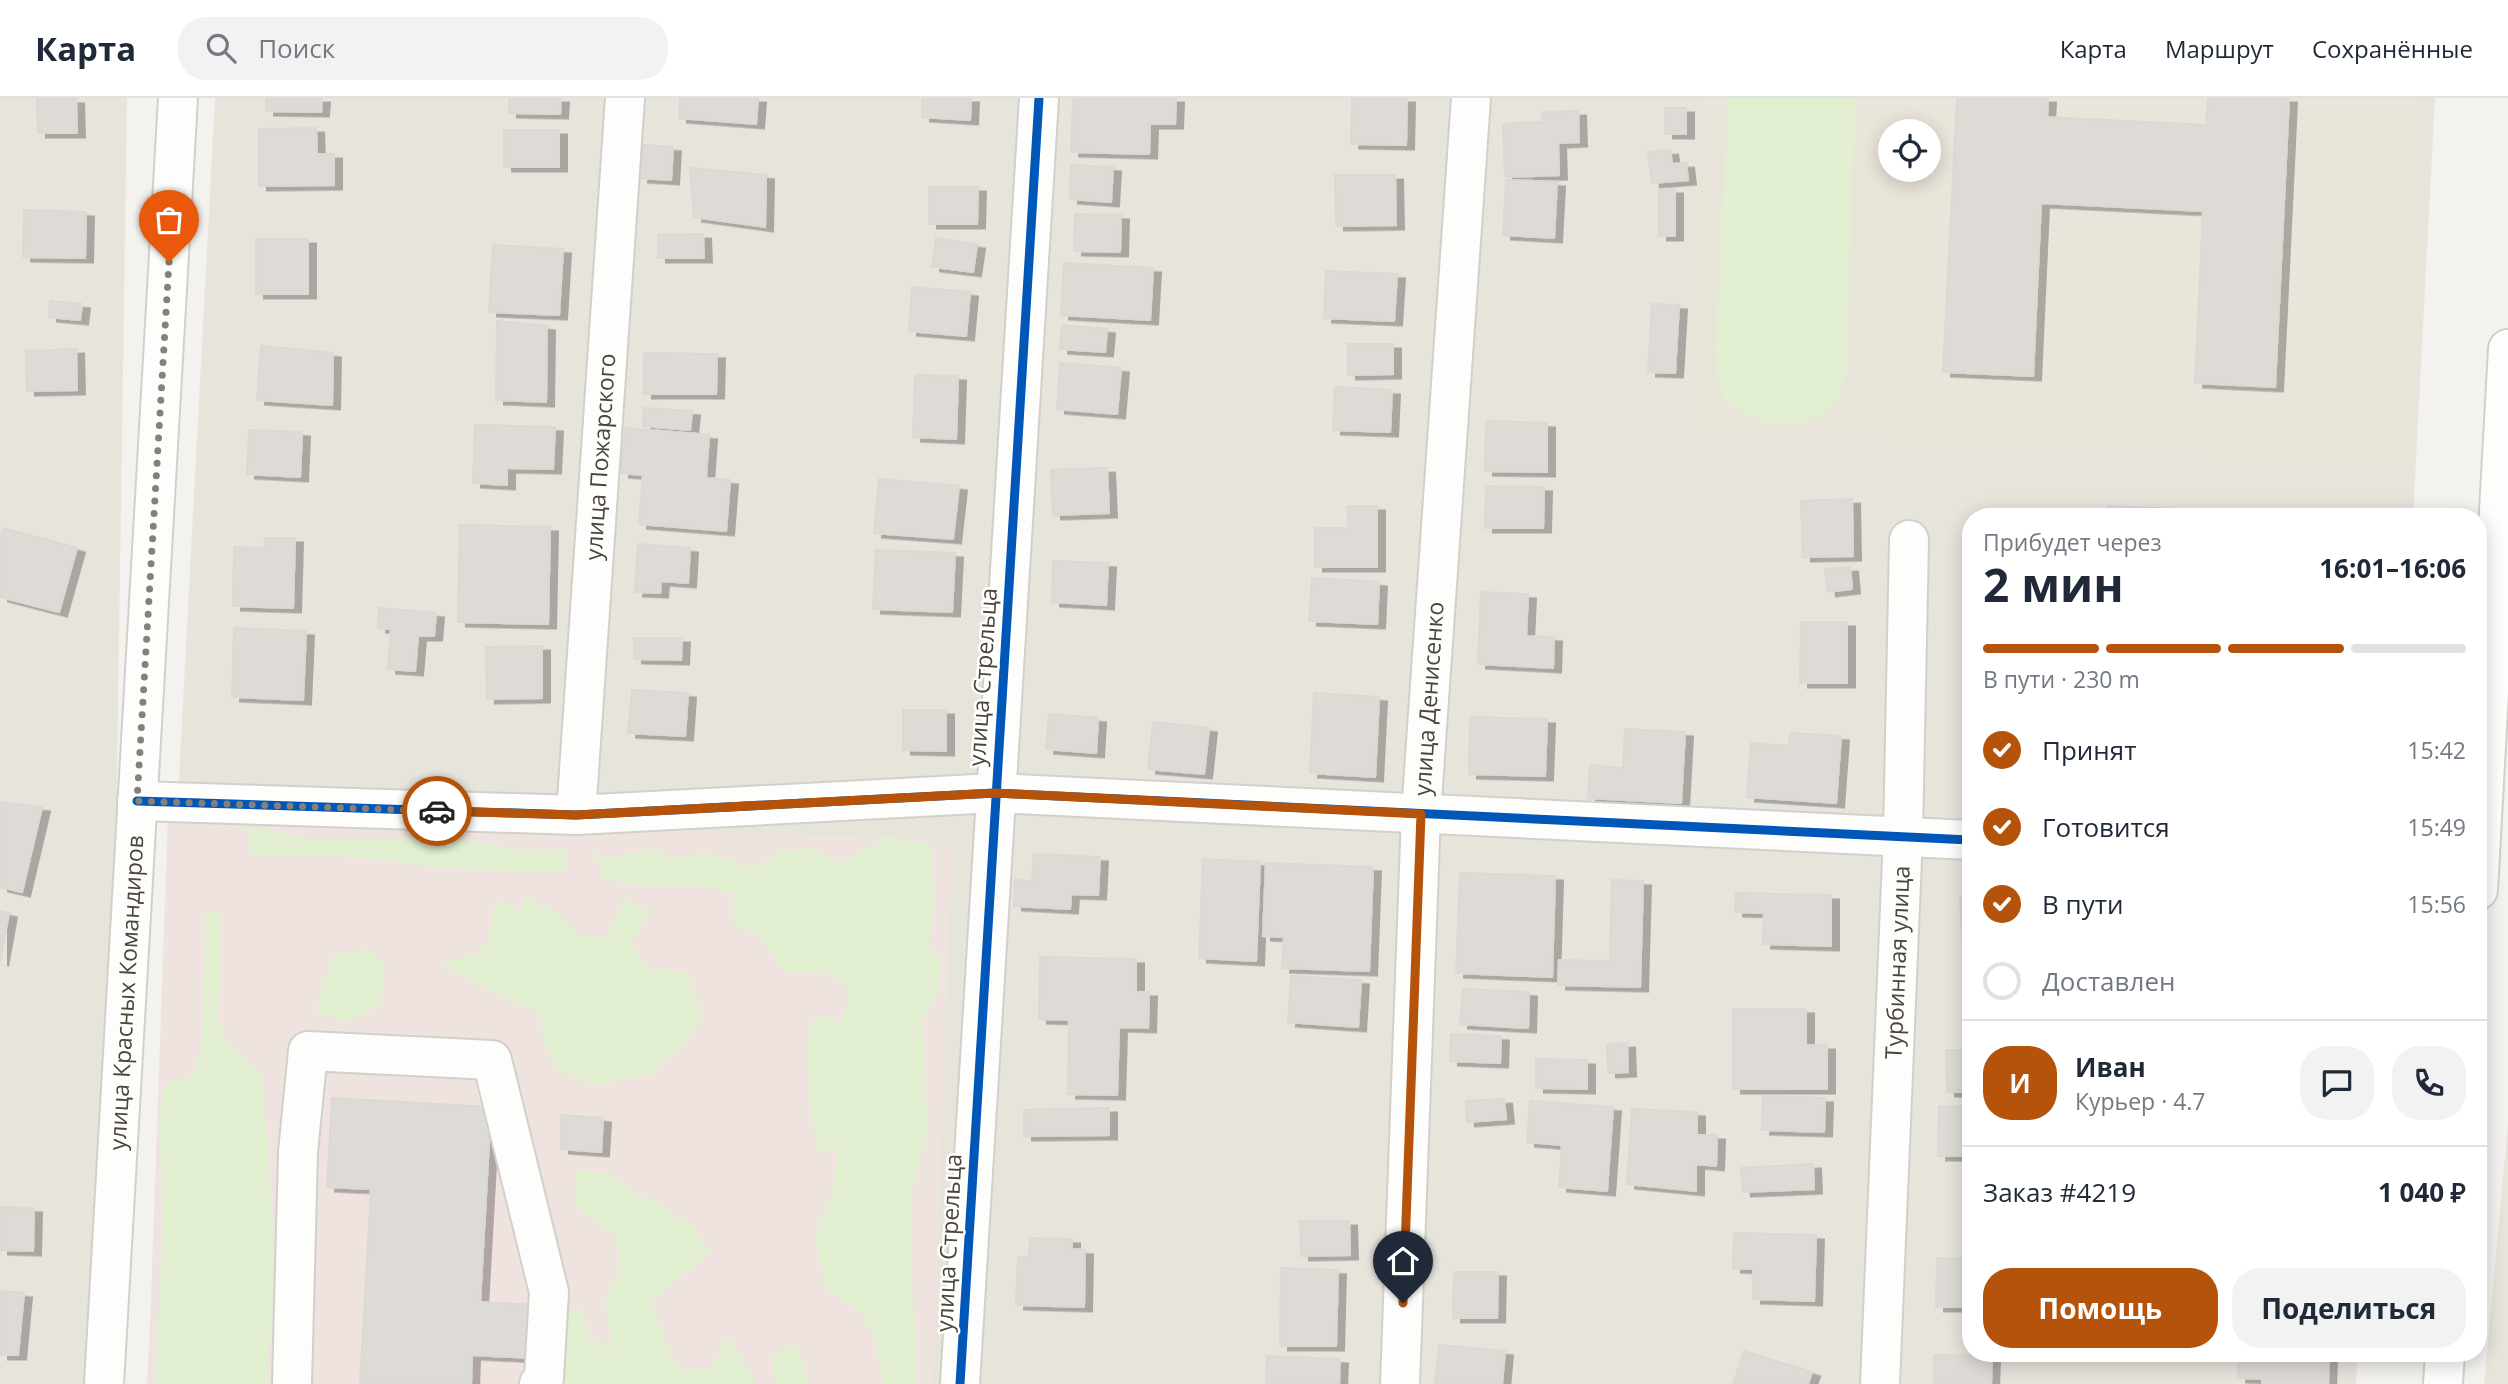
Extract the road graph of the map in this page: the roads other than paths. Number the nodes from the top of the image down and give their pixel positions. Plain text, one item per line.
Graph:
1 (178, 98) edge
2 (625, 98) edge
3 (1039, 98) edge
4 (1471, 98) edge
5 (2508, 349) edge
6 (1909, 540) dead end
7 (2487, 721) edge
8 (995, 793) junction
9 (137, 801) junction
10 (1421, 814) junction
11 (576, 815) junction
12 (1903, 835) junction
13 (1962, 839) edge
14 (2444, 1362) edge
15 (104, 1384) edge
16 (292, 1384) edge
17 (539, 1384) edge
18 (960, 1384) edge
19 (1400, 1384) edge
20 (1880, 1384) edge
21 (2443, 1384) edge

1 - 9 street, улица Красных Командиров
2 - 11 street, улица Пожарского
3 - 8 street, улица Стрельца
4 - 10 street, улица Денисенко
5 - 7 street
6 - 12 street, Турбинная улица
8 - 10 street
8 - 11 street
8 - 18 street, улица Стрельца
9 - 11 street
9 - 15 street, улица Красных Командиров
10 - 12 street
10 - 19 street, улица Денисенко
12 - 13 street
12 - 20 street, Турбинная улица
14 - 21 street
16 - 17 street

